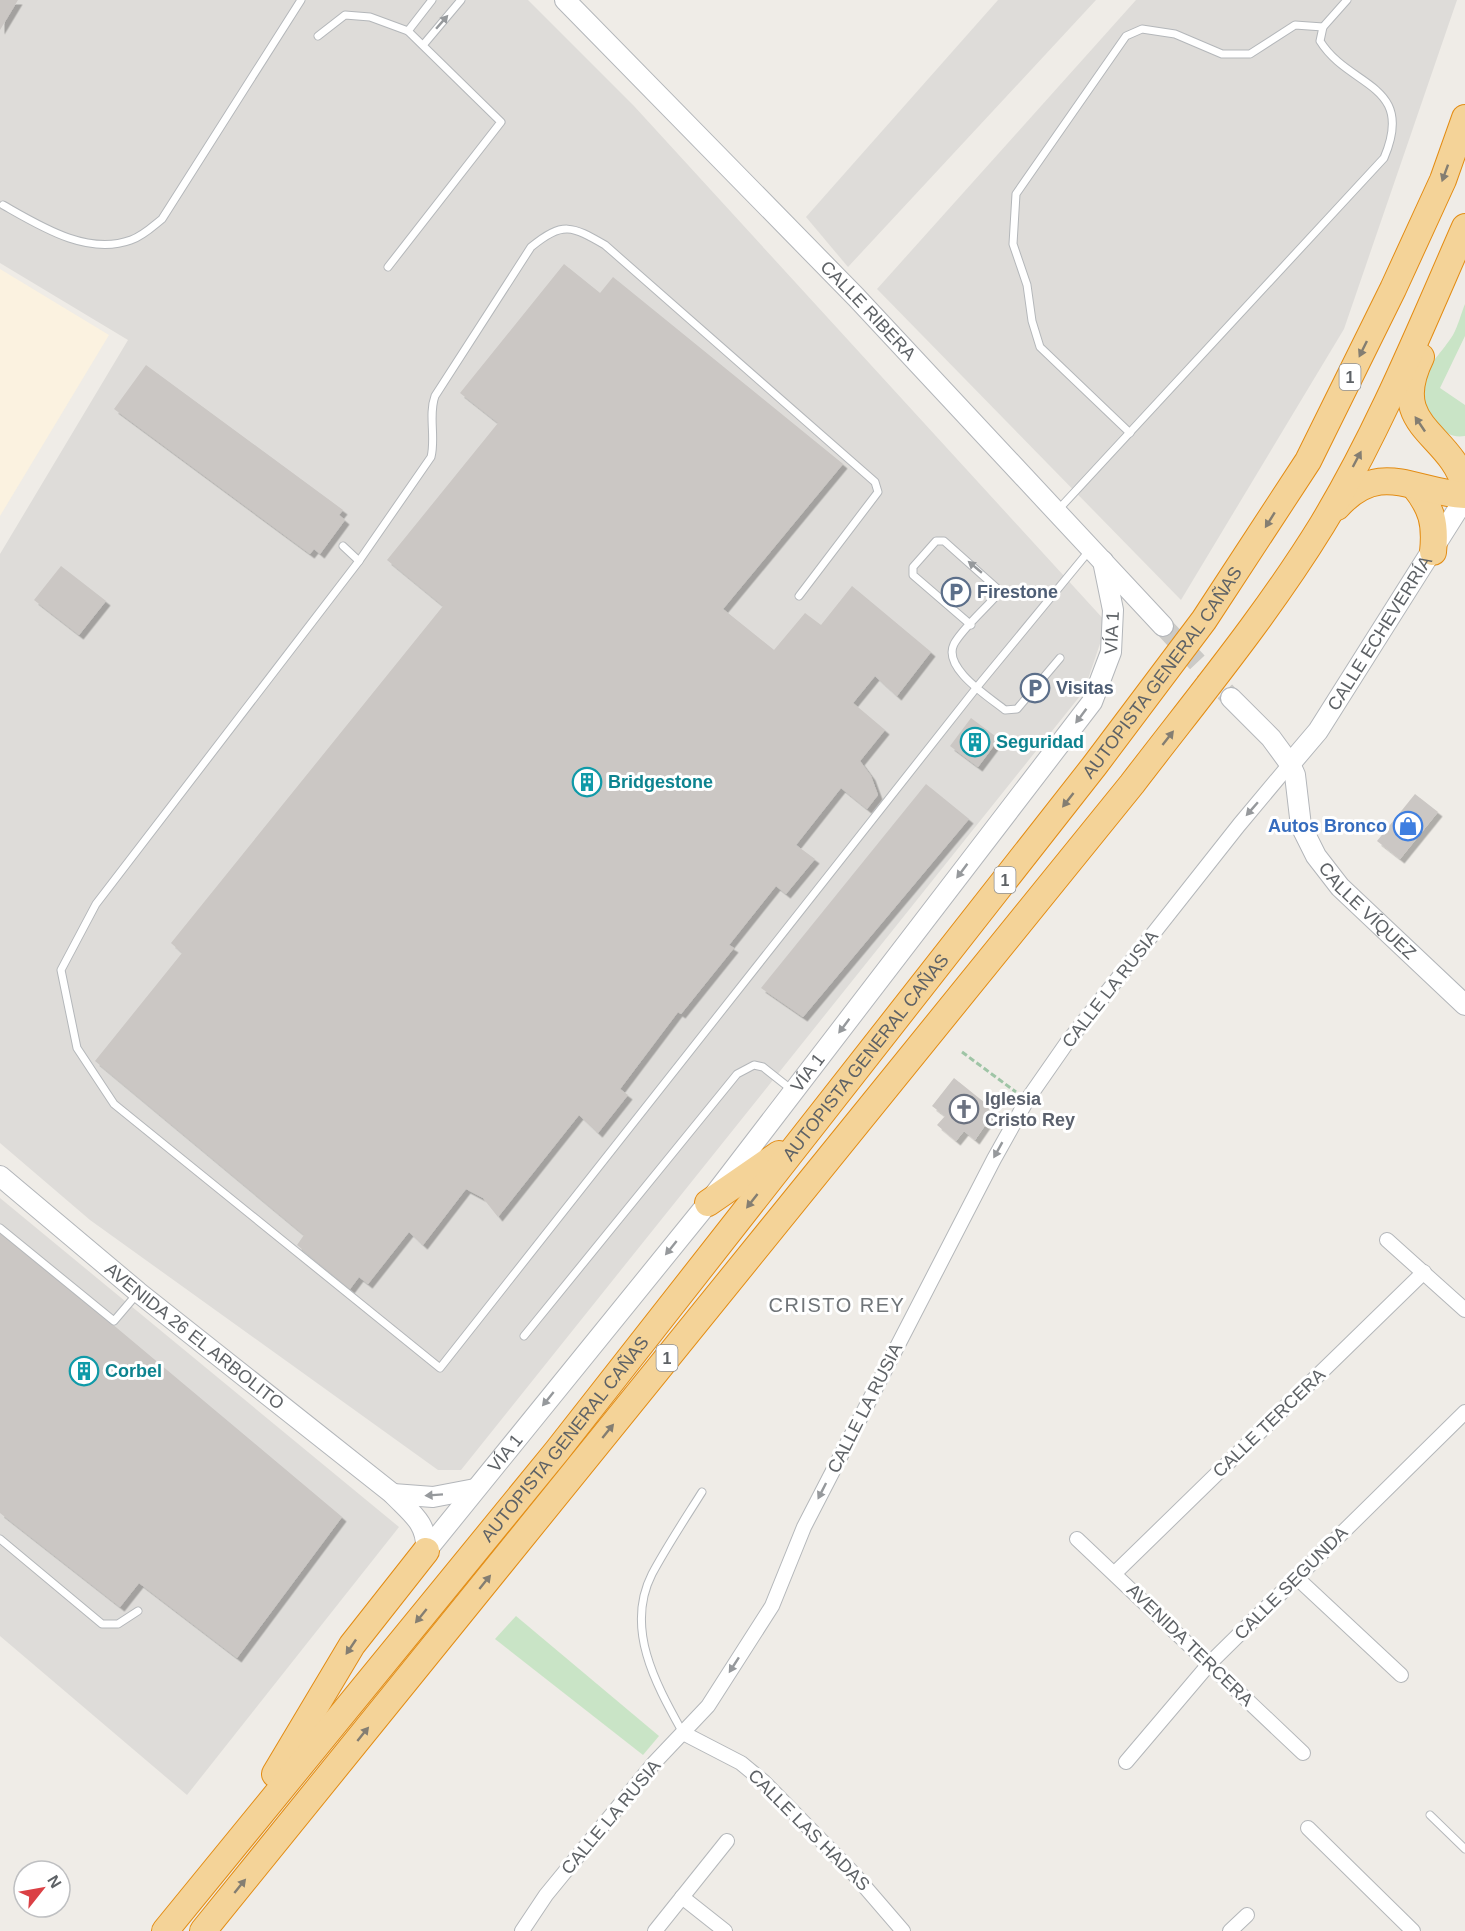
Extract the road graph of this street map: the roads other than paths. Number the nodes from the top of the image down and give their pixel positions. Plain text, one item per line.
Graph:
1 (301, 0) edge
2 (432, 0) edge
3 (461, 0) edge
4 (565, 0) edge
5 (1347, 0) edge
6 (1323, 27) junction
7 (408, 31) junction
8 (318, 36) dead end
9 (424, 44) junction
10 (1465, 118) edge
11 (3, 205) dead end
12 (1465, 227) edge
13 (1465, 238) edge
14 (388, 267) dead end
15 (1130, 433) junction
16 (1455, 448) edge
17 (1414, 486) junction
18 (1465, 487) edge
19 (1465, 496) edge
20 (1057, 512) junction
21 (1323, 523) junction
22 (343, 546) dead end
23 (1433, 552) junction
24 (1097, 555) junction
25 (359, 561) junction
26 (799, 596) dead end
27 (971, 626) junction
28 (1163, 626) tunnel mouth
29 (1060, 658) dead end
30 (977, 687) junction
31 (1231, 698) tunnel mouth
32 (1290, 764) junction
33 (1465, 1005) edge
34 (794, 1091) junction
35 (801, 1138) junction
36 (0, 1176) edge
37 (708, 1203) junction
38 (0, 1228) edge
39 (1388, 1240) dead end
40 (1424, 1272) junction
41 (138, 1292) junction
42 (1465, 1310) edge
43 (524, 1336) dead end
44 (1465, 1412) edge
45 (475, 1489) junction
46 (702, 1492) dead end
47 (393, 1494) junction
48 (0, 1539) edge
49 (1077, 1539) dead end
50 (426, 1551) junction
51 (1115, 1573) junction
52 (1297, 1578) junction
53 (138, 1611) dead end
54 (1210, 1663) junction
55 (1401, 1676) dead end
56 (683, 1733) junction
57 (1303, 1753) dead end
58 (1126, 1762) dead end
59 (1430, 1815) dead end
60 (1308, 1828) dead end
61 (727, 1841) dead end
62 (1465, 1849) edge
63 (220, 1862) junction
64 (682, 1897) junction
65 (1247, 1915) dead end
66 (165, 1931) edge
67 (203, 1931) edge
68 (522, 1931) edge
69 (655, 1931) edge
70 (725, 1931) edge
71 (903, 1931) edge
72 (1230, 1931) edge
73 (1413, 1931) edge

1 - 11 lane
2 - 7 lane
9 -> 3 lane
4 - 20 street, CALLE RIBERA
5 - 6 lane
6 - 15 lane
6 - 15 lane
7 - 8 lane
7 - 9 lane
9 - 14 lane
10 -> 35 highway, AUTOPISTA GENERAL CAÑAS / 1
21 -> 12 highway, AUTOPISTA GENERAL CAÑAS / 1
16 -> 13 highway
15 - 20 lane
16 - 18 highway
17 - 19 highway
17 - 21 highway
17 - 23 highway
19 - 23 street, CALLE ECHEVERRÍA
20 - 24 street, CALLE RIBERA
67 -> 21 highway, AUTOPISTA GENERAL CAÑAS / 1
22 - 25 lane
23 - 32 street, CALLE ECHEVERRÍA
24 - 28 street, CALLE RIBERA
24 - 30 lane
24 -> 34 street, VÍA 1
25 - 26 lane
25 - 30 lane
27 -> 27 lane
27 - 30 lane
29 - 30 lane
31 - 32 street
32 - 33 street, CALLE VÍQUEZ
32 -> 56 street, CALLE LA RUSIA
34 - 37 street, VÍA 1
34 - 43 lane
35 - 37 highway
35 -> 63 highway, AUTOPISTA GENERAL CAÑAS / 1
36 - 41 street, AVENIDA 26 EL ARBOLITO
37 -> 45 street, VÍA 1
38 - 41 lane
39 - 40 street
40 - 42 street
40 - 51 street, CALLE TERCERA
41 - 47 street, AVENIDA 26 EL ARBOLITO
44 - 52 street, CALLE SEGUNDA
45 -> 47 street
45 - 50 street, VÍA 1
46 - 56 lane
47 - 50 street, AVENIDA 26 EL ARBOLITO
48 - 53 lane
49 - 51 street, AVENIDA TERCERA
50 -> 63 highway
51 - 54 street, AVENIDA TERCERA
52 - 54 street, CALLE SEGUNDA
52 - 55 street
54 - 57 street, AVENIDA TERCERA
54 - 58 street, CALLE SEGUNDA
56 - 68 street, CALLE LA RUSIA
56 - 71 street, CALLE LAS HADAS
59 - 62 lane
60 - 73 street
61 - 64 street
63 - 66 highway, AUTOPISTA GENERAL CAÑAS / 1
64 - 69 street
64 - 70 street
65 - 72 street

